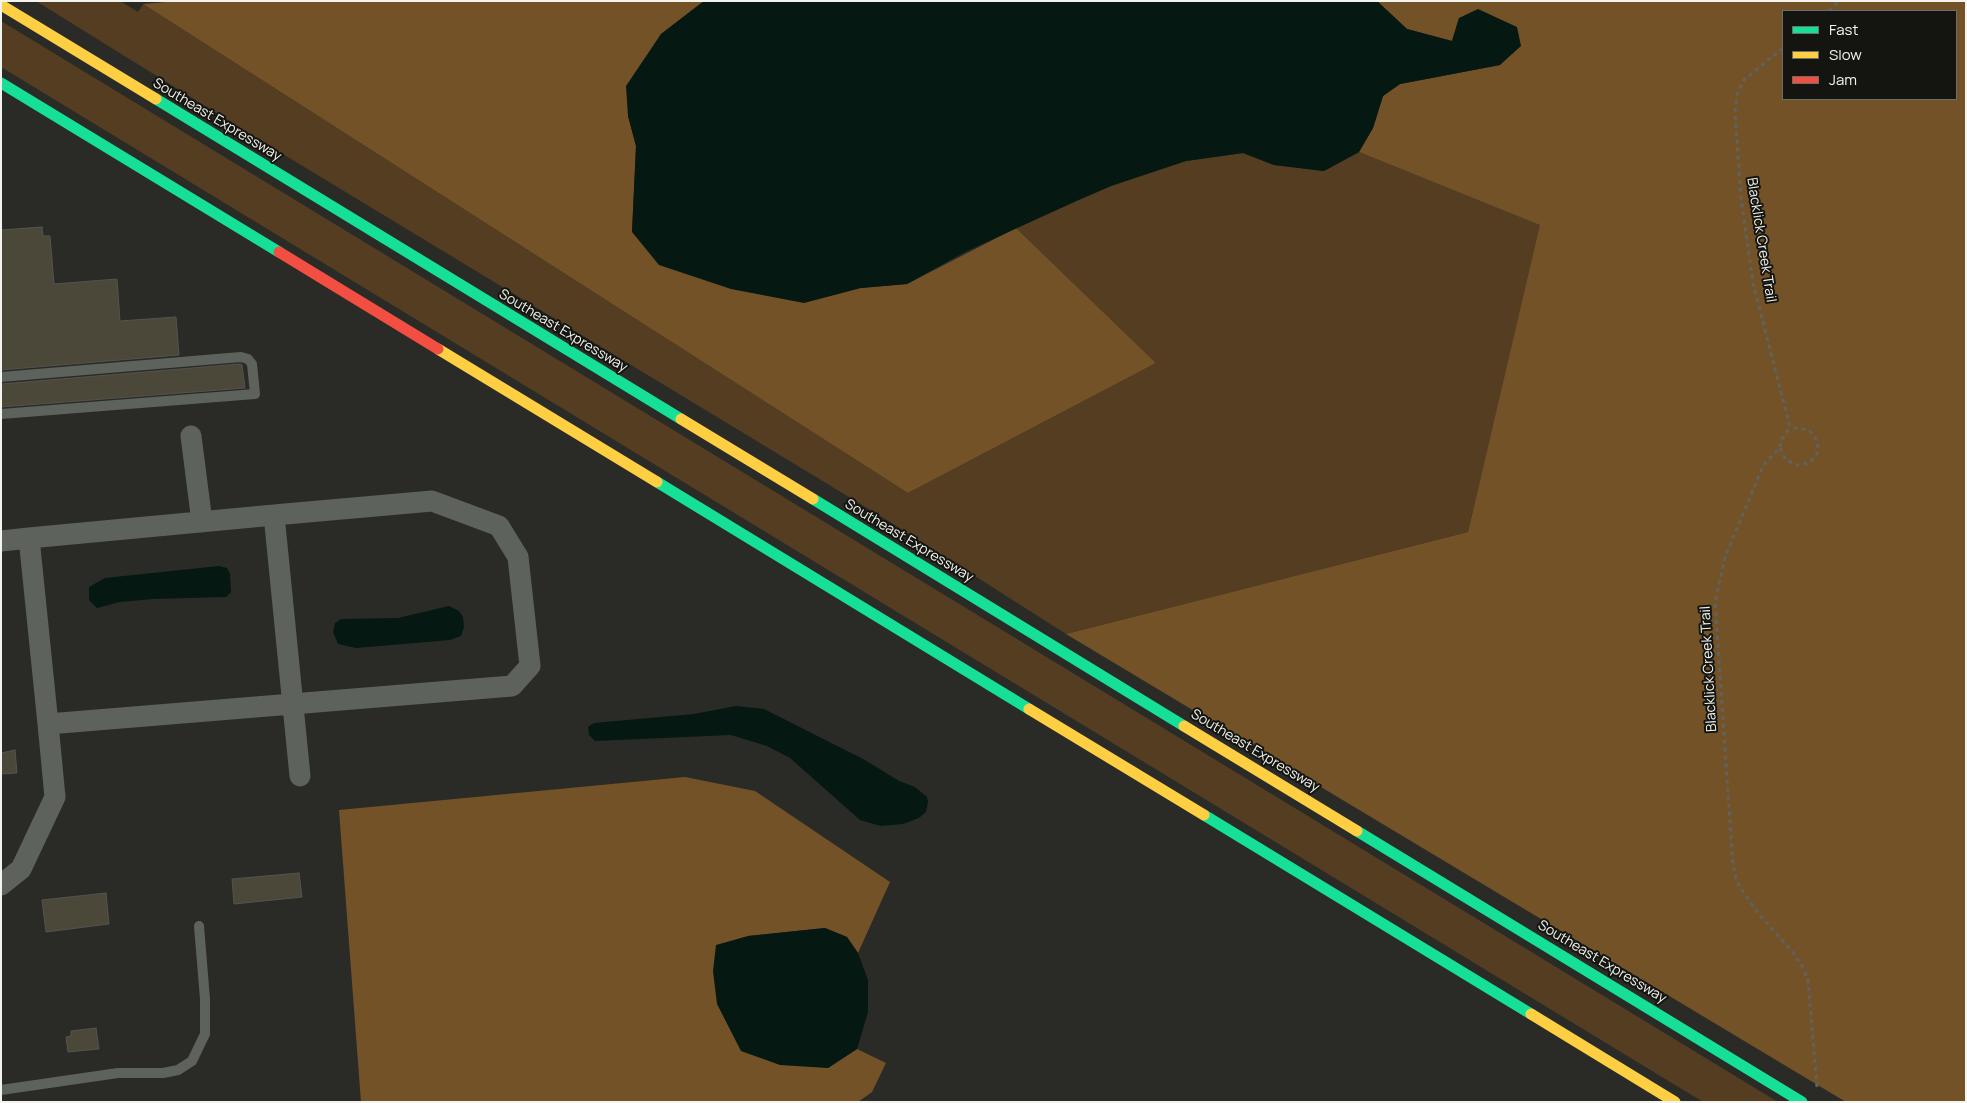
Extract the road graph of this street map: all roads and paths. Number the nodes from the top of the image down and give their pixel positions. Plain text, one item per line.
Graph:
1 (1, 5) edge
2 (1782, 49) edge
3 (1, 83) edge
4 (1, 377) edge
5 (1, 414) edge
6 (1790, 427) junction
7 (191, 436) dead end
8 (1780, 447) junction
9 (274, 515) junction
10 (202, 522) junction
11 (29, 538) junction
12 (1, 541) edge
13 (292, 704) junction
14 (48, 724) junction
15 (300, 776) dead end
16 (1, 885) edge
17 (199, 926) dead end
18 (1817, 1089) dead end
19 (1, 1090) edge
20 (1675, 1102) edge
21 (1802, 1102) edge

1 - 21 highway, Southeast Expressway
2 - 6 path, Blacklick Creek Trail
3 - 20 highway
4 - 5 lane
6 - 8 path, Blacklick Creek Trail
6 - 8 path
7 - 10 street
8 - 18 path, Blacklick Creek Trail
9 - 10 street
9 - 13 street
9 - 13 street
10 - 11 street
11 - 12 street
11 - 14 street
13 - 14 street
13 - 15 street
14 - 16 street
17 - 19 lane

